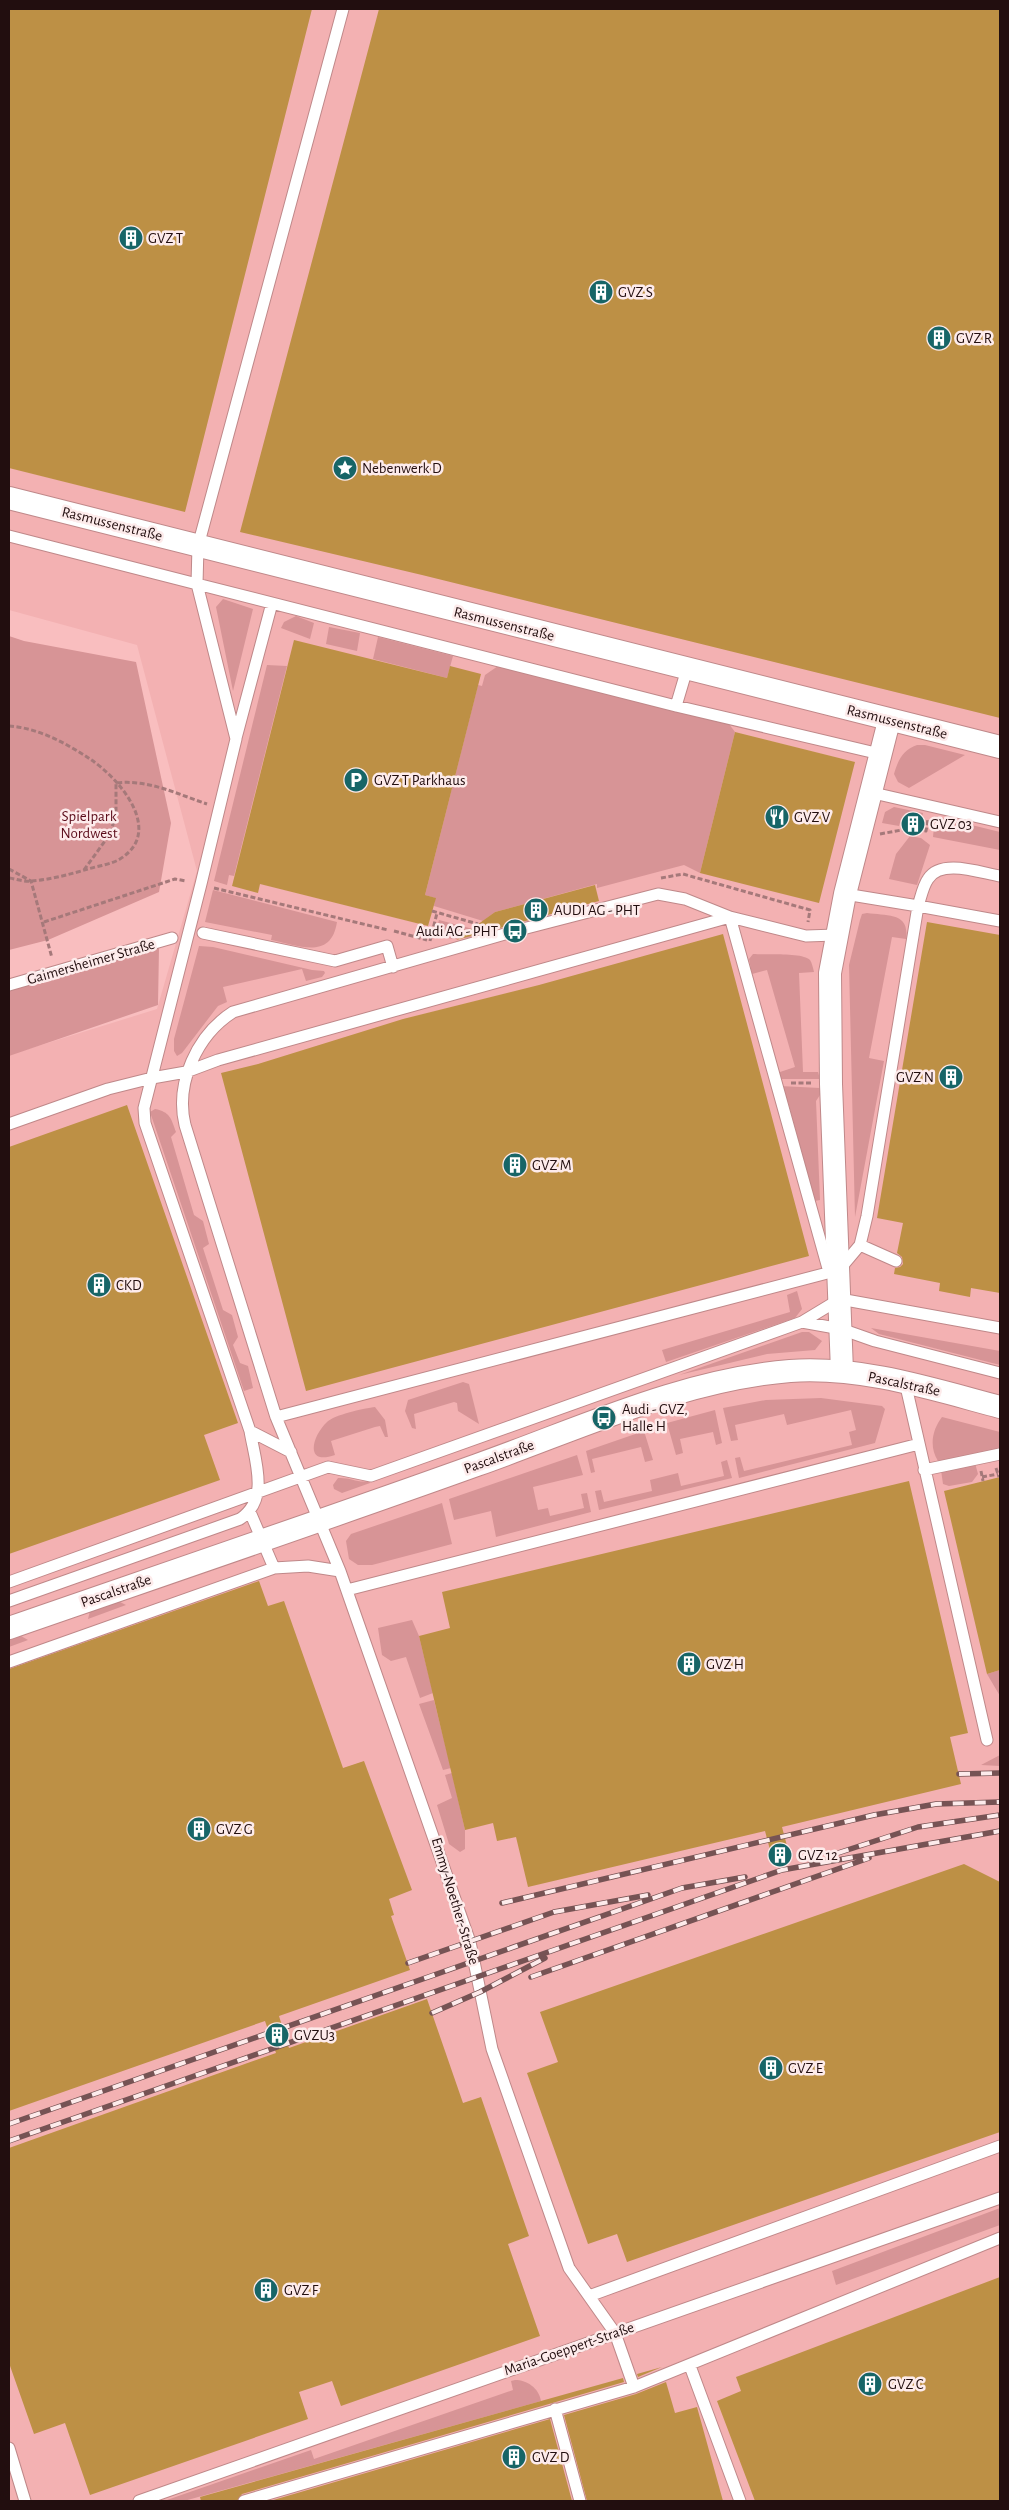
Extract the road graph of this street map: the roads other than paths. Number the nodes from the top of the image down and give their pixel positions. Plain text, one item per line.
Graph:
1 (342, 9) edge
2 (9, 498) edge
3 (9, 536) edge
4 (198, 546) junction
5 (197, 584) junction
6 (272, 603) junction
7 (687, 669) junction
8 (676, 706) junction
9 (889, 721) junction
10 (236, 739) junction
11 (1000, 747) edge
12 (880, 754) junction
13 (869, 792) junction
14 (1000, 822) edge
15 (1000, 876) edge
16 (844, 894) junction
17 (918, 906) junction
18 (730, 917) junction
19 (1000, 921) edge
20 (203, 933) dead end
21 (836, 935) junction
22 (172, 938) dead end
23 (335, 962) junction
24 (393, 967) junction
25 (340, 981) junction
26 (9, 984) edge
27 (186, 1072) junction
28 (152, 1078) junction
29 (9, 1124) edge
30 (860, 1245) junction
31 (896, 1261) dead end
32 (834, 1271) junction
33 (840, 1299) junction
34 (802, 1322) junction
35 (1000, 1328) edge
36 (841, 1329) junction
37 (842, 1371) junction
38 (1000, 1373) edge
39 (905, 1382) junction
40 (1000, 1406) edge
41 (276, 1417) junction
42 (250, 1431) junction
43 (919, 1444) junction
44 (291, 1452) junction
45 (1000, 1454) edge
46 (924, 1470) junction
47 (301, 1477) junction
48 (259, 1492) junction
49 (250, 1512) junction
50 (319, 1521) junction
51 (263, 1540) junction
52 (274, 1568) junction
53 (340, 1571) junction
54 (9, 1582) edge
55 (347, 1590) junction
56 (9, 1601) edge
57 (9, 1628) edge
58 (9, 1662) edge
59 (987, 1740) dead end
60 (1000, 2146) edge
61 (1000, 2198) edge
62 (1000, 2238) edge
63 (589, 2296) junction
64 (615, 2333) junction
65 (690, 2366) junction
66 (634, 2387) junction
67 (555, 2410) junction
68 (9, 2448) edge
69 (25, 2501) edge
70 (139, 2501) edge
71 (244, 2501) edge
72 (580, 2501) edge
73 (740, 2501) edge

1 - 4 lane
2 - 4 street, Rasmussenstraße
3 - 5 lane
4 - 5 lane
4 - 7 street, Rasmussenstraße
5 - 6 lane
5 - 10 lane
6 - 8 lane
6 - 10 lane
7 - 8 lane
7 - 9 street, Rasmussenstraße
8 - 12 lane
9 - 11 street, Rasmussenstraße
9 - 12 street
10 - 28 lane
12 - 13 street
13 - 14 lane
13 - 16 street
15 - 17 lane
16 - 17 lane
16 - 21 street
17 - 19 lane
17 - 30 lane
18 - 21 lane
18 - 24 lane
18 - 27 lane
18 - 32 lane
20 - 23 lane
21 - 32 street
22 - 26 lane, Gaimersheimer Straße
23 - 24 lane
23 - 25 lane
24 - 25 lane
25 - 27 lane
27 - 28 lane
27 - 41 lane, Emmy-Noether-Straße
28 - 29 lane
28 - 42 lane
30 - 31 lane
30 - 32 lane
32 - 33 street
32 - 41 lane
33 - 34 lane
33 - 35 lane
33 - 36 street
34 - 36 lane
34 - 47 lane
36 - 37 street
36 - 38 lane
37 - 39 street, Pascalstraße
37 - 50 street, Pascalstraße
39 - 40 street, Pascalstraße
39 - 43 lane
41 - 44 lane, Emmy-Noether-Straße
42 - 44 lane
42 - 48 lane
43 - 46 lane
43 - 55 lane
44 - 47 lane, Emmy-Noether-Straße
45 - 46 lane
46 - 59 lane
47 - 48 lane
47 - 50 lane, Emmy-Noether-Straße
48 - 49 lane
48 - 54 lane
49 - 51 lane
49 - 56 lane
50 - 51 street, Pascalstraße
50 - 53 lane, Emmy-Noether-Straße
51 - 52 lane
51 - 57 street, Pascalstraße
52 - 53 lane
52 - 58 lane
53 - 55 lane, Emmy-Noether-Straße
55 - 63 lane, Emmy-Noether-Straße
60 - 63 lane
61 - 64 lane, Maria-Goeppert-Straße
62 - 65 lane
63 - 64 lane, Emmy-Noether-Straße
64 - 66 lane, Emmy-Noether-Straße
64 - 70 lane, Maria-Goeppert-Straße
65 - 66 lane
65 - 73 lane
66 - 67 lane
67 - 71 lane
67 - 72 lane
68 - 69 lane

